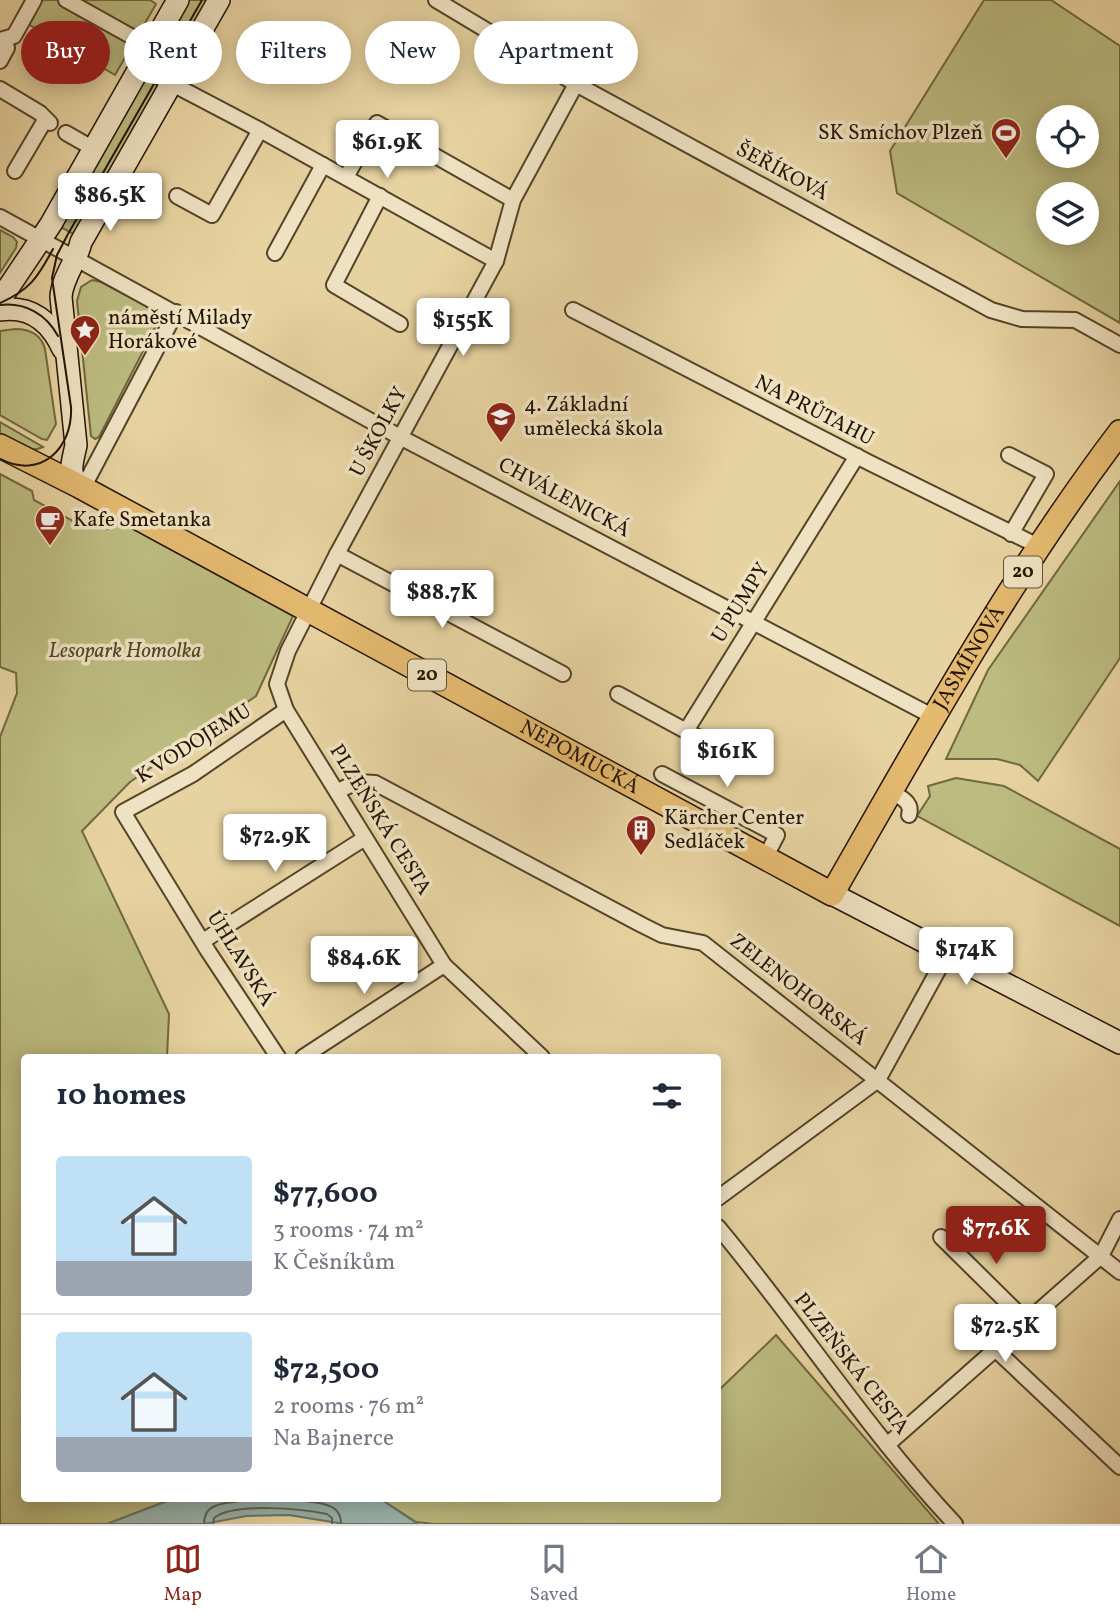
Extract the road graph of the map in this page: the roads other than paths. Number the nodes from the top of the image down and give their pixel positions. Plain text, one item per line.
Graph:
1 (34, 0) edge
2 (66, 0) edge
3 (178, 0) edge
4 (219, 0) edge
5 (436, 0) edge
6 (166, 21) edge
7 (207, 21) edge
8 (474, 23) edge
9 (124, 32) edge
10 (2, 40) edge
11 (0, 61) edge
12 (130, 84) edge
13 (172, 84) joint
14 (576, 84) joint
15 (0, 89) edge
16 (260, 130) junction
17 (66, 133) dead end
18 (94, 149) junction
19 (323, 165) junction
20 (15, 171) dead end
21 (346, 177) junction
22 (177, 196) dead end
23 (380, 196) junction
24 (513, 200) junction
25 (0, 217) edge
26 (42, 239) junction
27 (275, 253) dead end
28 (78, 258) junction
29 (496, 261) junction
30 (0, 300) edge
31 (0, 310) edge
32 (573, 310) dead end
33 (176, 312) junction
34 (400, 324) dead end
35 (1120, 345) edge
36 (68, 360) junction
37 (1120, 432) edge
38 (400, 437) junction
39 (0, 446) edge
40 (73, 454) junction
41 (1009, 455) dead end
42 (857, 456) junction
43 (46, 470) junction
44 (81, 487) junction
45 (1011, 534) junction
46 (1038, 546) junction
47 (337, 554) junction
48 (308, 612) junction
49 (755, 621) junction
50 (563, 674) dead end
51 (618, 694) dead end
52 (286, 710) junction
53 (934, 717) junction
54 (686, 731) junction
55 (729, 753) dead end
56 (662, 774) dead end
57 (337, 792) junction
58 (891, 792) junction
59 (123, 811) joint
60 (909, 816) dead end
61 (365, 838) junction
62 (765, 858) junction
63 (832, 894) junction
64 (203, 940) junction
65 (947, 954) junction
66 (444, 965) junction
67 (1120, 1043) edge
68 (276, 1054) edge
69 (308, 1054) edge
70 (539, 1054) edge
71 (878, 1080) junction
72 (721, 1196) edge
73 (1120, 1219) edge
74 (721, 1231) edge
75 (941, 1237) dead end
76 (1101, 1256) junction
77 (1120, 1272) edge
78 (1026, 1321) junction
79 (995, 1349) junction
80 (887, 1445) junction
81 (1120, 1467) edge
82 (955, 1524) edge

1 - 10 street
2 - 9 street
3 - 6 main road
4 - 7 main road
5 - 8 street, ŠEŘÍKOVÁ
10 - 11 street
12 - 18 main road
13 - 16 street
13 - 28 main road
14 - 24 street, U ŠKOLKY
14 - 35 street, ŠEŘÍKOVÁ
15 - 20 street
16 - 19 street
16 - 22 street
17 - 18 street
18 - 26 main road
19 - 21 street
19 - 27 street
21 - 23 street
21 - 24 street
23 - 29 street
23 - 34 street
24 - 29 street, U ŠKOLKY
25 - 26 street
26 - 28 street
26 - 30 main road
28 - 33 street
28 - 36 main road
29 - 38 street, U ŠKOLKY
31 - 36 main road
32 - 42 street, NA PRŮTAHU
33 - 38 street, CHVÁLENICKÁ
33 - 44 street
36 - 40 main road
37 - 46 main road, JASMÍNOVÁ / 20
38 - 47 street, U ŠKOLKY
38 - 49 street, CHVÁLENICKÁ
39 - 43 main road, 20
40 - 43 main road
40 - 44 main road
41 - 45 street
42 - 45 street, NA PRŮTAHU
42 - 49 street, U PUMPY
43 - 44 main road, 20
44 - 48 main road, NEPOMUCKÁ / 20
45 - 46 street, NA PRŮTAHU
46 - 53 main road, JASMÍNOVÁ / 20
47 - 48 street, U ŠKOLKY
47 - 50 street
48 - 52 street, PLZEŇSKÁ CESTA
48 - 62 main road, NEPOMUCKÁ / 20
49 - 53 street, CHVÁLENICKÁ
49 - 54 street, U PUMPY
51 - 54 street
52 - 57 street, PLZEŇSKÁ CESTA
52 - 59 street, K VODOJEMU
53 - 58 main road, JASMÍNOVÁ / 20
54 - 55 street
56 - 62 street
57 - 61 street, PLZEŇSKÁ CESTA
57 - 71 street, ZELENOHORSKÁ
58 - 60 street
58 - 63 main road, JASMÍNOVÁ / 20
59 - 64 street, ÚHLAVSKÁ
61 - 64 street
61 - 66 street, PLZEŇSKÁ CESTA
62 - 63 main road, NEPOMUCKÁ / 20
63 - 65 main road, NEPOMUCKÁ
64 - 68 street, ÚHLAVSKÁ
65 - 67 main road, NEPOMUCKÁ
65 - 71 street
66 - 69 street
66 - 70 street, PLZEŇSKÁ CESTA
71 - 72 street
71 - 76 street, ZELENOHORSKÁ
73 - 76 street
74 - 80 street, PLZEŇSKÁ CESTA
75 - 78 street
76 - 77 street, ZELENOHORSKÁ
76 - 78 street
78 - 79 street
79 - 80 street
79 - 81 street
80 - 82 street, PLZEŇSKÁ CESTA

